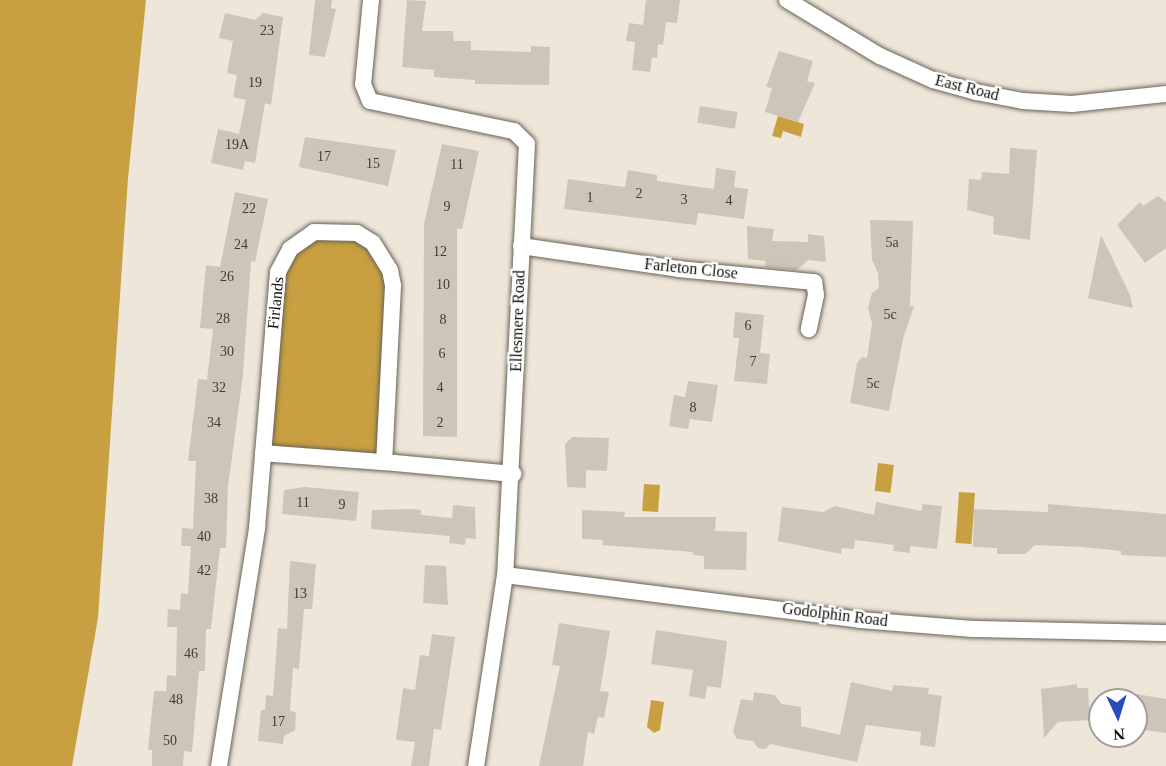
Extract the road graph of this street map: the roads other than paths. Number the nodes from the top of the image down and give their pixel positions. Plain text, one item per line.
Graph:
1 (371, 0) edge
2 (787, 0) edge
3 (1166, 94) edge
4 (521, 246) junction
5 (809, 329) dead end
6 (263, 453) junction
7 (384, 462) junction
8 (513, 474) junction
9 (505, 575) junction
10 (1166, 633) edge
11 (219, 766) edge
12 (476, 766) edge

1 - 4 street, Ellesmere Road
2 - 3 street, East Road
4 - 5 street, Farleton Close
4 - 8 street, Ellesmere Road
6 - 7 street
6 - 7 street, Firlands
6 - 11 street, Firlands
7 - 8 street
8 - 9 street, Ellesmere Road
9 - 10 street, Godolphin Road
9 - 12 street, Ellesmere Road

